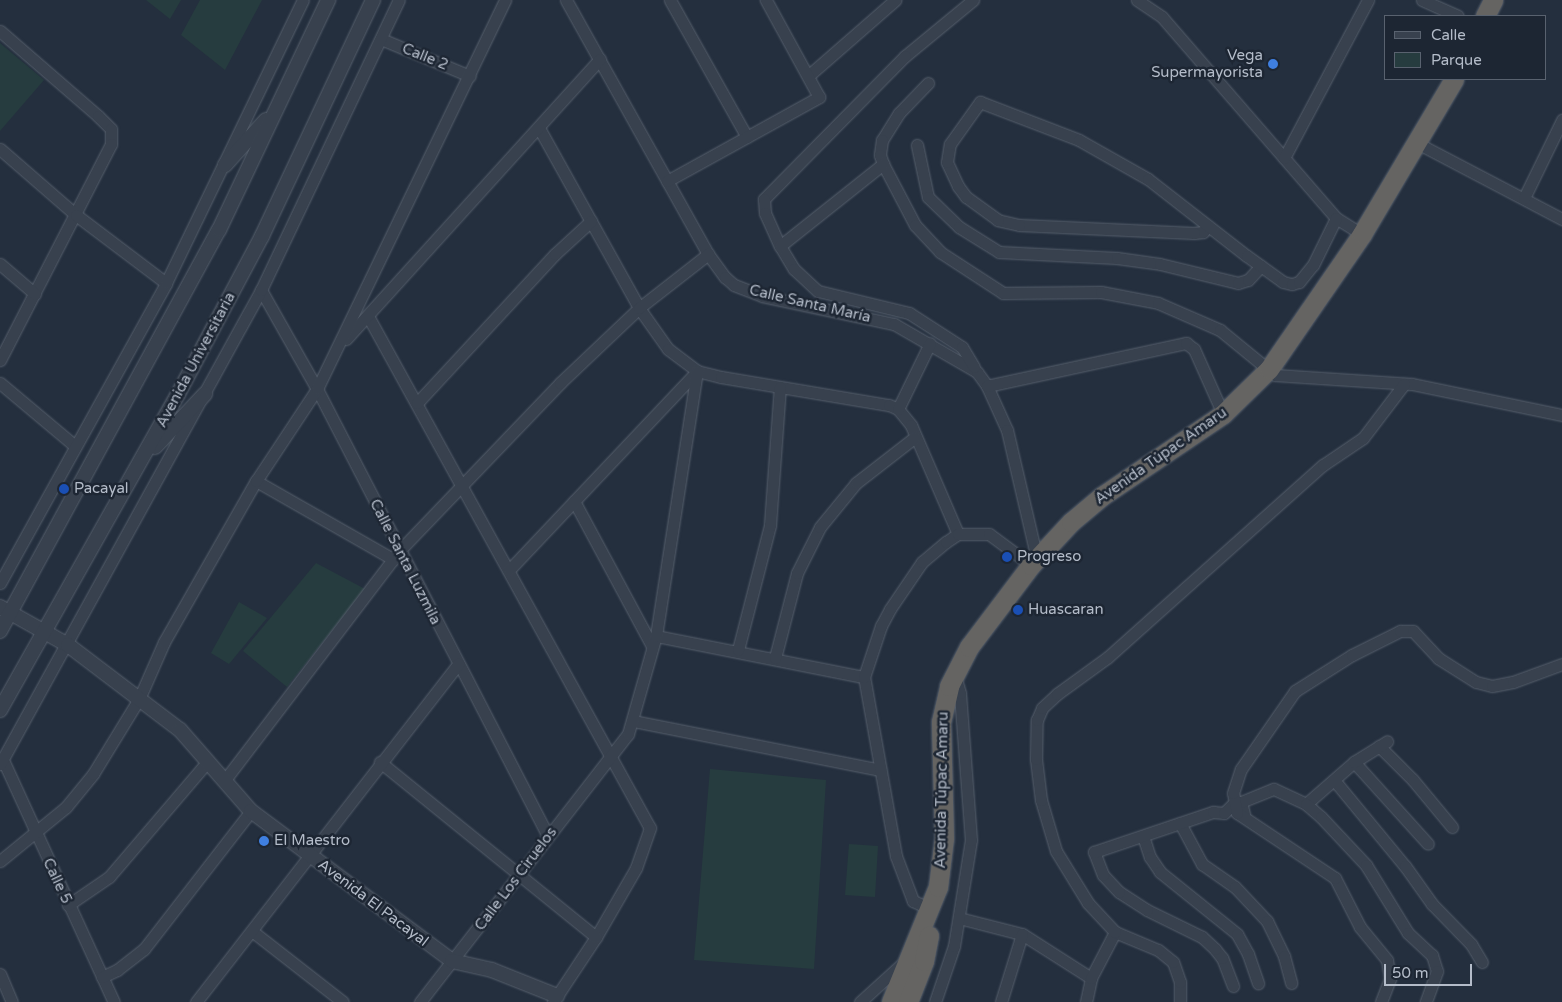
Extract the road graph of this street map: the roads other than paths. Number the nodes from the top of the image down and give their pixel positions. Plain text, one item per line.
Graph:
1 (303, 0) edge
2 (328, 0) edge
3 (373, 0) edge
4 (399, 0) edge
5 (505, 0) edge
6 (566, 0) edge
7 (670, 0) edge
8 (766, 0) edge
9 (895, 0) edge
10 (973, 0) edge
11 (1137, 0) edge
12 (1368, 0) edge
13 (1422, 0) edge
14 (1493, 0) edge
15 (1456, 15) edge
16 (1486, 15) edge
17 (0, 31) edge
18 (381, 39) junction
19 (600, 59) junction
20 (470, 76) junction
21 (808, 76) junction
22 (1453, 80) edge
23 (928, 83) dead end
24 (276, 111) junction
25 (1562, 120) edge
26 (539, 128) junction
27 (747, 137) junction
28 (1417, 143) junction
29 (916, 145) dead end
30 (0, 149) edge
31 (1284, 158) junction
32 (883, 164) junction
33 (224, 165) junction
34 (667, 181) junction
35 (1524, 198) junction
36 (76, 215) junction
37 (1336, 218) junction
38 (1562, 219) edge
39 (590, 221) junction
40 (1208, 226) junction
41 (1362, 234) junction
42 (780, 246) junction
43 (708, 254) junction
44 (0, 264) edge
45 (1261, 266) junction
46 (166, 284) junction
47 (261, 290) junction
48 (34, 294) junction
49 (639, 308) junction
50 (369, 318) junction
51 (930, 344) junction
52 (339, 346) junction
53 (0, 360) edge
54 (1268, 369) junction
55 (697, 371) junction
56 (977, 372) junction
57 (0, 383) edge
58 (1404, 384) junction
59 (987, 386) junction
60 (780, 387) junction
61 (317, 389) junction
62 (205, 394) junction
63 (417, 403) junction
64 (898, 409) junction
65 (1223, 414) junction
66 (1562, 415) edge
67 (915, 437) junction
68 (75, 446) junction
69 (140, 462) junction
70 (256, 482) junction
71 (462, 485) junction
72 (574, 500) junction
73 (958, 534) junction
74 (396, 555) junction
75 (1034, 562) junction
76 (509, 570) junction
77 (0, 583) edge
78 (5, 610) edge
79 (0, 631) edge
80 (45, 632) junction
81 (654, 641) junction
82 (68, 645) junction
83 (738, 650) junction
84 (775, 658) junction
85 (458, 664) junction
86 (1562, 664) edge
87 (954, 672) junction
88 (864, 677) junction
89 (139, 699) junction
90 (0, 710) edge
91 (633, 721) junction
92 (611, 756) junction
93 (208, 761) junction
94 (1, 762) edge
95 (380, 762) junction
96 (1354, 762) junction
97 (880, 770) junction
98 (1334, 780) junction
99 (224, 781) junction
100 (1234, 803) junction
101 (1306, 804) junction
102 (251, 811) junction
103 (1246, 820) junction
104 (1180, 823) junction
105 (1452, 827) dead end
106 (35, 832) junction
107 (548, 836) junction
108 (1143, 836) junction
109 (1428, 844) dead end
110 (310, 857) junction
111 (0, 861) edge
112 (520, 875) junction
113 (68, 905) junction
114 (931, 909) junction
115 (959, 918) junction
116 (252, 931) junction
117 (1115, 932) junction
118 (1022, 934) junction
119 (596, 937) junction
120 (913, 953) junction
121 (452, 961) junction
122 (1482, 962) dead end
123 (0, 974) edge
124 (102, 977) junction
125 (1091, 978) junction
126 (1258, 983) dead end
127 (1291, 983) dead end
128 (1233, 986) dead end
129 (202, 999) edge
130 (559, 1000) edge
131 (12, 1002) edge
132 (114, 1002) edge
133 (343, 1002) edge
134 (420, 1002) edge
135 (860, 1002) edge
136 (891, 1002) edge
137 (908, 1002) edge
138 (935, 1002) edge
139 (1001, 1002) edge
140 (1086, 1002) edge
141 (1180, 1002) edge
142 (1381, 1002) edge
143 (1426, 1002) edge

1 - 33 street
2 - 24 street
3 - 69 street, Avenida Universitaria
4 - 18 street
5 - 20 street
6 - 19 street, Calle Santa María
7 - 27 street
8 - 21 street
9 - 21 street
10 - 42 street
11 - 31 street
12 - 31 street
13 - 15 street
14 - 16 highway
17 - 36 street
18 - 20 street, Calle 2
18 - 47 street
19 - 26 street
19 - 34 street, Calle Santa María
20 - 52 street
21 - 27 street
22 - 28 highway, Avenida Túpac Amaru
23 - 32 street
24 - 33 street
24 - 78 street
25 - 35 street
26 - 39 street
26 - 50 street
27 - 34 street
28 - 35 street
28 - 41 highway, Avenida Túpac Amaru
29 - 45 street
30 - 36 street
31 - 37 street
32 - 42 street
32 - 54 street
33 - 46 street
34 - 43 street, Calle Santa María
35 - 38 street
36 - 46 street
36 - 48 street
37 - 41 street
37 - 45 street
39 - 49 street
39 - 63 street
40 - 40 street
40 - 45 street
41 - 54 highway, Avenida Túpac Amaru
42 - 56 street
43 - 49 street
43 - 51 street, Calle Santa María
44 - 48 street
46 - 68 street
47 - 61 street, Calle Santa Luzmila
47 - 62 street
48 - 53 street
49 - 55 street
49 - 71 street
50 - 52 street
50 - 63 street
51 - 56 street, Calle Santa María
51 - 64 street
52 - 61 street
54 - 58 street
54 - 65 highway, Avenida Túpac Amaru
55 - 60 street
55 - 72 street
55 - 81 street, Calle Los Ciruelos
56 - 59 street, Calle Santa María
57 - 68 street
58 - 66 street
58 - 117 street
59 - 65 street
59 - 75 street, Calle Santa María
60 - 64 street
60 - 83 street
61 - 70 street
61 - 74 street, Calle Santa Luzmila
62 - 69 street
62 - 82 street
63 - 71 street
64 - 67 street
65 - 75 highway, Avenida Túpac Amaru
67 - 73 street
67 - 84 street
68 - 77 street
69 - 80 street, Avenida Universitaria
70 - 74 street
70 - 89 street
71 - 74 street
71 - 76 street
72 - 76 street
72 - 81 street
73 - 75 street
73 - 88 street
74 - 85 street, Calle Santa Luzmila
74 - 99 street
75 - 87 highway, Avenida Túpac Amaru
76 - 92 street
78 - 79 street
78 - 80 street, Avenida El Pacayal
80 - 82 street, Avenida El Pacayal
80 - 90 street, Avenida Universitaria
81 - 83 street
81 - 91 street, Calle Los Ciruelos
82 - 89 street, Avenida El Pacayal
82 - 94 street
83 - 84 street
84 - 88 street
85 - 95 street
85 - 107 street, Calle Santa Luzmila
86 - 100 street
87 - 114 highway, Avenida Túpac Amaru
87 - 115 street, Avenida Túpac Amaru
88 - 97 street
89 - 93 street, Avenida El Pacayal
89 - 106 street
91 - 92 street, Calle Los Ciruelos
91 - 97 street
92 - 107 street, Calle Los Ciruelos
92 - 119 street
93 - 99 street, Avenida El Pacayal
93 - 113 street
94 - 106 street, Calle 5
95 - 110 street
95 - 112 street
96 - 98 street
96 - 105 street
96 - 109 street
97 - 114 street
98 - 101 street
98 - 122 street
99 - 102 street, Avenida El Pacayal
100 - 103 street
100 - 104 street
101 - 103 street
101 - 143 street
102 - 110 street, Avenida El Pacayal
102 - 124 street
103 - 142 street
104 - 108 street
104 - 127 street
106 - 111 street
106 - 113 street, Calle 5
107 - 112 street, Calle Los Ciruelos
108 - 126 street
108 - 128 street
110 - 116 street
110 - 121 street, Avenida El Pacayal
112 - 119 street
112 - 121 street, Calle Los Ciruelos
113 - 124 street, Calle 5
114 - 120 highway, Avenida Túpac Amaru
114 - 137 highway, Avenida Túpac Amaru
115 - 118 street
115 - 138 street, Avenida Túpac Amaru
116 - 129 street
116 - 133 street
117 - 125 street
117 - 141 street
118 - 125 street
118 - 139 street
119 - 130 street
120 - 135 street
120 - 136 highway, Avenida Túpac Amaru
121 - 130 street, Avenida El Pacayal
121 - 134 street, Calle Los Ciruelos
123 - 131 street
124 - 132 street, Calle 5
125 - 140 street

